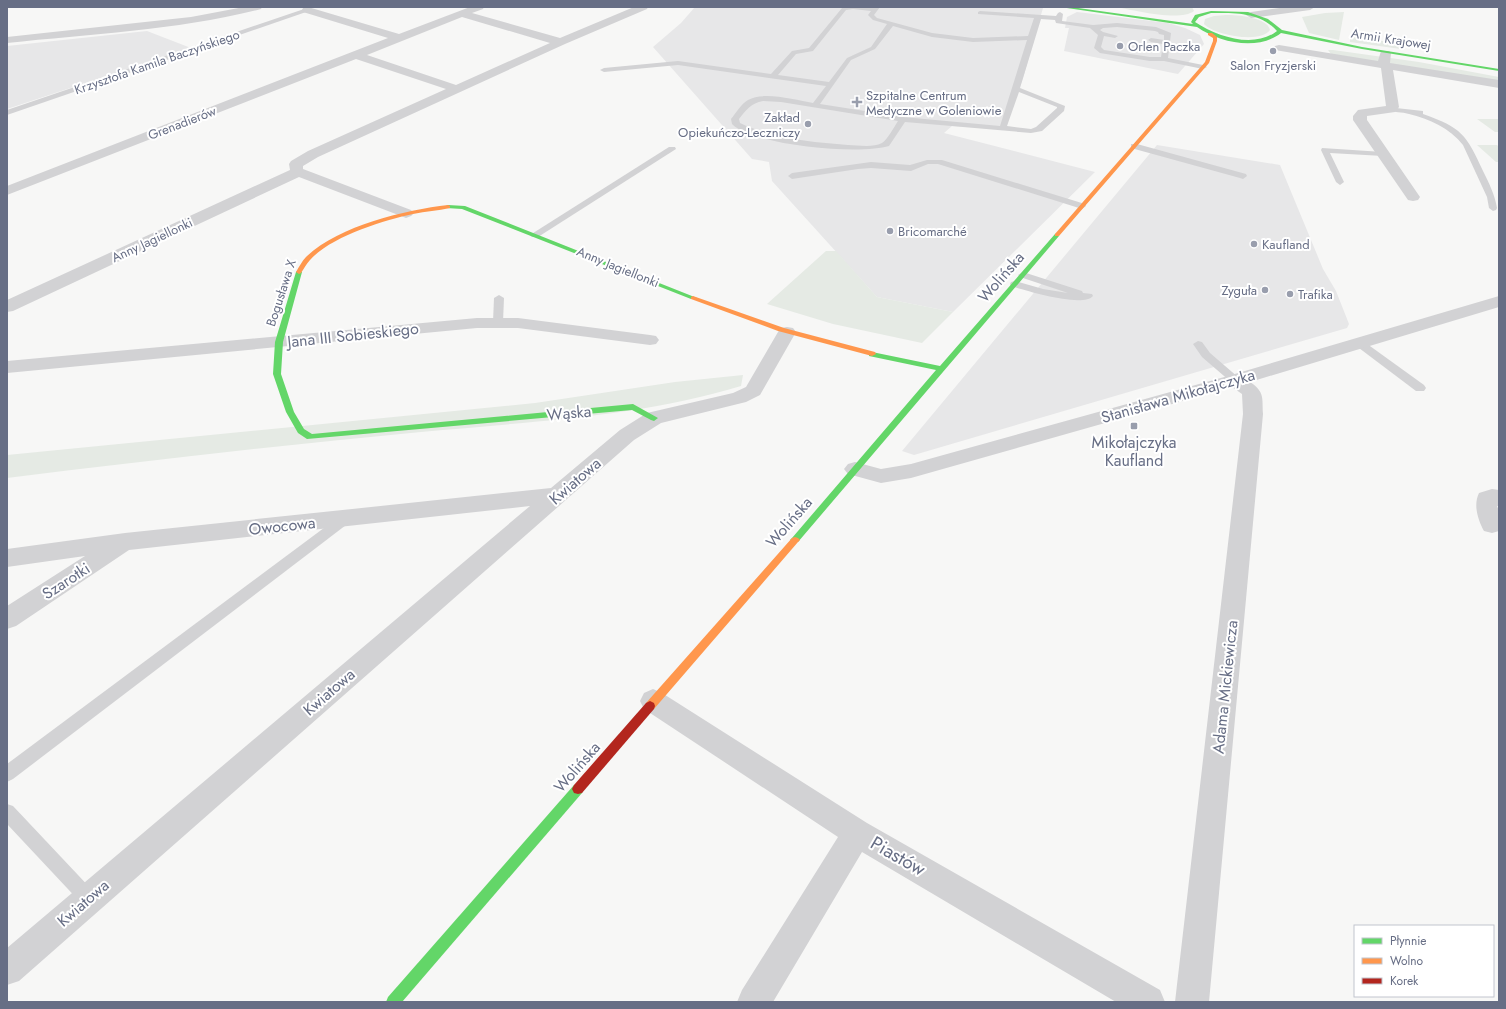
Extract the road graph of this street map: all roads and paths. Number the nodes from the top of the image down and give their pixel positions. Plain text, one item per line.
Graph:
1 (257, 7) edge
2 (479, 7) edge
3 (643, 7) edge
4 (1000, 7) edge
5 (1062, 7) edge
6 (1102, 7) edge
7 (1214, 7) edge
8 (1306, 7) edge
9 (310, 8) edge
10 (876, 8) edge
11 (1232, 12) junction
12 (980, 13) dead end
13 (462, 14) junction
14 (1251, 15) junction
15 (1198, 16) edge
16 (1038, 17) junction
17 (1058, 18) junction
18 (891, 24) junction
19 (1102, 26) junction
20 (1092, 27) junction
21 (1277, 27) junction
22 (1116, 31) junction
23 (1101, 34) junction
24 (1210, 34) junction
25 (1152, 36) dead end
26 (399, 38) junction
27 (1031, 38) junction
28 (1168, 38) junction
29 (1270, 39) junction
30 (7, 40) edge
31 (1241, 40) junction
32 (561, 42) junction
33 (1279, 48) dead end
34 (1362, 48) junction
35 (1385, 52) junction
36 (356, 55) junction
37 (1164, 59) junction
38 (1205, 64) junction
39 (1385, 65) junction
40 (604, 70) dead end
41 (1499, 70) edge
42 (773, 76) junction
43 (830, 84) junction
44 (1499, 84) edge
45 (457, 88) junction
46 (1016, 89) junction
47 (816, 106) junction
48 (1390, 109) junction
49 (1411, 112) junction
50 (7, 113) edge
51 (1436, 114) dead end
52 (903, 119) junction
53 (1003, 128) junction
54 (1134, 146) junction
55 (672, 149) dead end
56 (1383, 154) junction
57 (298, 172) junction
58 (792, 176) dead end
59 (1243, 176) dead end
60 (1340, 182) dead end
61 (7, 191) edge
62 (1413, 197) dead end
63 (1082, 206) junction
64 (1493, 208) dead end
65 (406, 213) junction
66 (535, 235) junction
67 (1023, 275) junction
68 (1015, 284) junction
69 (500, 298) dead end
70 (1499, 301) edge
71 (7, 307) edge
72 (498, 322) junction
73 (787, 332) junction
74 (650, 340) dead end
75 (278, 342) junction
76 (1359, 343) junction
77 (1198, 344) dead end
78 (7, 367) edge
79 (941, 369) junction
80 (1235, 380) junction
81 (1420, 388) dead end
82 (654, 418) junction
83 (310, 436) joint
84 (855, 469) junction
85 (558, 495) junction
86 (1499, 498) edge
87 (345, 519) junction
88 (1492, 524) dead end
89 (125, 542) junction
90 (7, 558) edge
91 (7, 619) edge
92 (654, 701) junction
93 (7, 774) edge
94 (7, 812) edge
95 (857, 833) junction
96 (88, 898) junction
97 (7, 969) edge
98 (393, 1002) edge
99 (754, 1002) edge
100 (1148, 1002) edge
101 (1192, 1002) edge

1 - 30 street
2 - 13 street, Grenadierów
3 - 32 street
4 - 16 lane
5 - 15 street
5 - 17 lane
6 - 15 street
7 - 11 street
8 - 14 street
8 - 21 street
9 - 26 street, Krzysztofa Kamila Baczyńskiego
9 - 50 lane, Krzysztofa Kamila Baczyńskiego
10 - 18 lane
10 - 42 lane
11 - 14 street, Armii Krajowej
11 - 15 street
12 - 16 lane
13 - 26 street, Grenadierów
13 - 32 street
14 - 21 street, Armii Krajowej
15 - 24 street
16 - 17 lane
16 - 27 lane
17 - 20 lane
18 - 27 lane
18 - 43 lane
19 - 20 lane
19 - 22 lane
19 - 28 lane
20 - 22 lane
20 - 23 lane
21 - 29 street
21 - 34 street, Armii Krajowej
22 - 23 lane
23 - 37 lane
24 - 31 street
24 - 38 street, Wolińska
25 - 28 lane
26 - 36 street, Grenadierów
27 - 46 lane
28 - 37 lane
29 - 31 street
29 - 34 street
31 - 38 street, Wolińska
32 - 45 street
33 - 39 street
34 - 35 street, Armii Krajowej
35 - 39 street
35 - 41 street, Armii Krajowej
36 - 45 street
36 - 61 street, Grenadierów
37 - 38 lane
38 - 54 street, Wolińska
39 - 44 street
39 - 48 street
40 - 42 lane
42 - 43 lane
43 - 47 lane
45 - 57 street
46 - 53 lane
46 - 53 lane
47 - 52 lane
47 - 52 lane
48 - 49 lane
48 - 56 street
49 - 51 lane
49 - 64 lane
52 - 53 lane
54 - 59 lane
54 - 63 street, Wolińska
55 - 66 lane
56 - 60 lane
56 - 62 street
57 - 65 street, Anny Jagiellonki
57 - 71 street, Anny Jagiellonki
58 - 63 lane
63 - 67 street, Wolińska
65 - 66 street, Anny Jagiellonki
65 - 75 street, Bogusława X
66 - 73 street, Anny Jagiellonki
67 - 68 street, Wolińska
67 - 68 lane
68 - 79 street, Wolińska
69 - 72 lane
70 - 76 street, Stanisława Mikołajczyka
72 - 74 street, Jana III Sobieskiego
72 - 75 street, Jana III Sobieskiego
73 - 79 street, Anny Jagiellonki
73 - 82 street
75 - 78 street, Jana III Sobieskiego
75 - 83 street, Bogusława X
76 - 80 street, Stanisława Mikołajczyka
76 - 81 lane
77 - 80 lane
79 - 84 street, Wolińska
80 - 84 street, Stanisława Mikołajczyka
80 - 101 street, Adama Mickiewicza
82 - 83 street, Wąska
82 - 85 street, Kwiatowa
84 - 92 street, Wolińska
85 - 87 street, Owocowa
85 - 96 street, Kwiatowa
86 - 88 street
87 - 89 street, Owocowa
87 - 93 lane
89 - 90 street, Owocowa
89 - 91 street, Szarotki
92 - 95 street, Piastów
92 - 98 street, Wolińska
94 - 96 lane
95 - 99 street
95 - 100 street, Piastów
96 - 97 street, Kwiatowa

